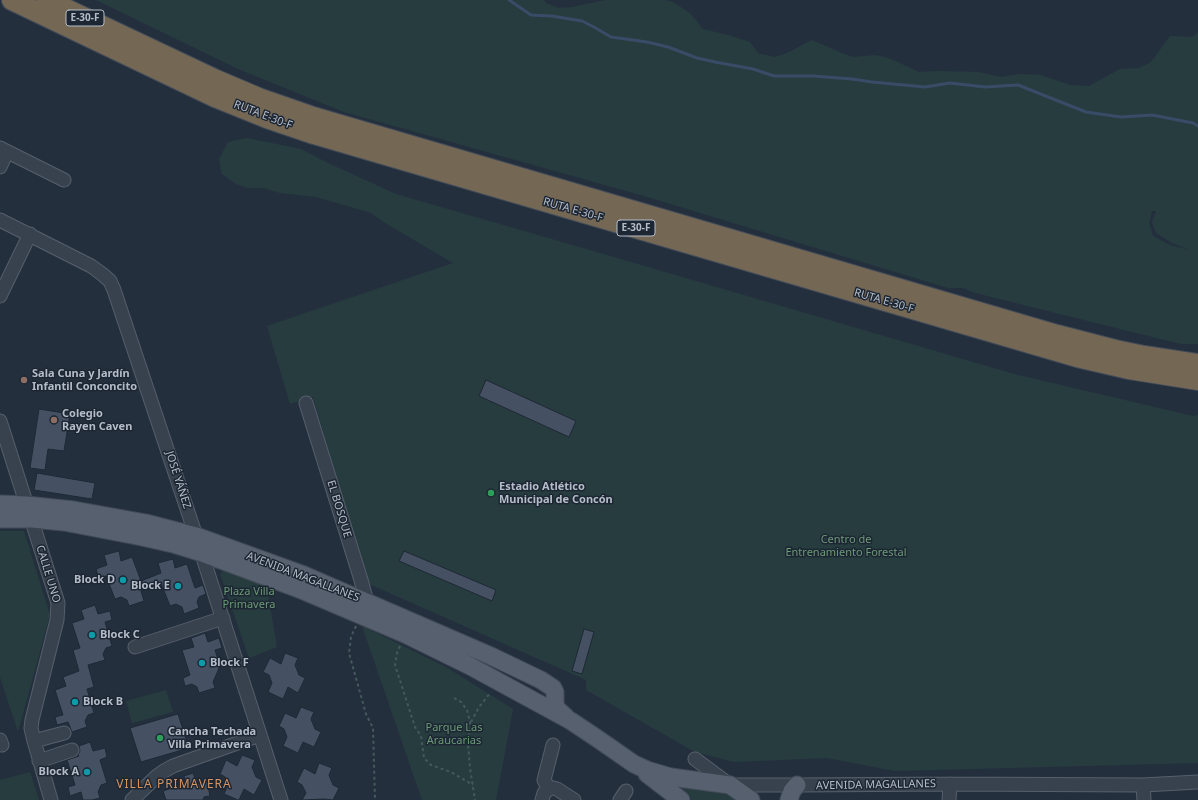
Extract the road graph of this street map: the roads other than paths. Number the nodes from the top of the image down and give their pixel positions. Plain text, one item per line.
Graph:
1 (12, 0) edge
2 (48, 0) edge
3 (4, 150) edge
4 (0, 167) edge
5 (64, 180) dead end
6 (0, 220) edge
7 (30, 234) junction
8 (0, 296) edge
9 (1198, 364) edge
10 (1198, 380) edge
11 (306, 403) dead end
12 (0, 421) edge
13 (0, 504) edge
14 (29, 512) junction
15 (0, 519) edge
16 (196, 536) junction
17 (202, 553) junction
18 (364, 608) junction
19 (223, 618) junction
20 (135, 646) dead end
21 (541, 680) junction
22 (522, 694) junction
23 (571, 722) junction
24 (64, 733) dead end
25 (260, 735) junction
26 (34, 741) junction
27 (553, 745) dead end
28 (72, 750) dead end
29 (695, 759) dead end
30 (39, 761) junction
31 (634, 764) junction
32 (1198, 782) edge
33 (950, 784) junction
34 (730, 785) junction
35 (1143, 785) junction
36 (793, 793) edge
37 (546, 794) edge
38 (51, 800) edge
39 (132, 800) edge
40 (281, 800) edge
41 (574, 800) edge
42 (681, 800) edge
43 (751, 800) edge
44 (950, 800) edge
45 (1144, 800) edge

1 - 10 highway, RUTA E-30-F / E-30-F
2 - 9 highway, RUTA E-30-F / E-30-F
3 - 4 street
3 - 5 street
6 - 7 street, JOSÉ YÁÑEZ
7 - 8 street
7 - 16 street, JOSÉ YÁÑEZ
11 - 18 street, EL BOSQUE
12 - 14 street, CALLE UNO
13 - 14 main road, AVENIDA MAGALLANES
14 - 15 main road, AVENIDA MAGALLANES
14 - 16 main road, AVENIDA MAGALLANES
14 - 17 main road, AVENIDA MAGALLANES
14 - 26 street, CALLE UNO
16 - 17 street, JOSÉ YÁÑEZ
16 - 18 main road, AVENIDA MAGALLANES
17 - 18 main road, AVENIDA MAGALLANES
17 - 19 street, JOSÉ YÁÑEZ
18 - 21 main road, AVENIDA MAGALLANES
18 - 22 main road, AVENIDA MAGALLANES
19 - 20 street
19 - 25 street, JOSÉ YÁÑEZ
21 - 22 main road
21 - 23 main road, AVENIDA MAGALLANES
22 - 23 main road, AVENIDA MAGALLANES
23 - 31 main road, AVENIDA MAGALLANES
24 - 26 street
25 - 39 street
25 - 40 street, JOSÉ YÁÑEZ
26 - 30 street, CALLE UNO
27 - 37 street
28 - 30 street
29 - 34 street
30 - 38 street, CALLE UNO
31 - 34 main road, AVENIDA MAGALLANES
31 - 42 main road
32 - 35 street, AVENIDA MAGALLANES
33 - 35 street, AVENIDA MAGALLANES
33 - 36 street, AVENIDA MAGALLANES
33 - 44 street
34 - 36 street, AVENIDA MAGALLANES
34 - 43 main road
35 - 45 street
37 - 41 street

